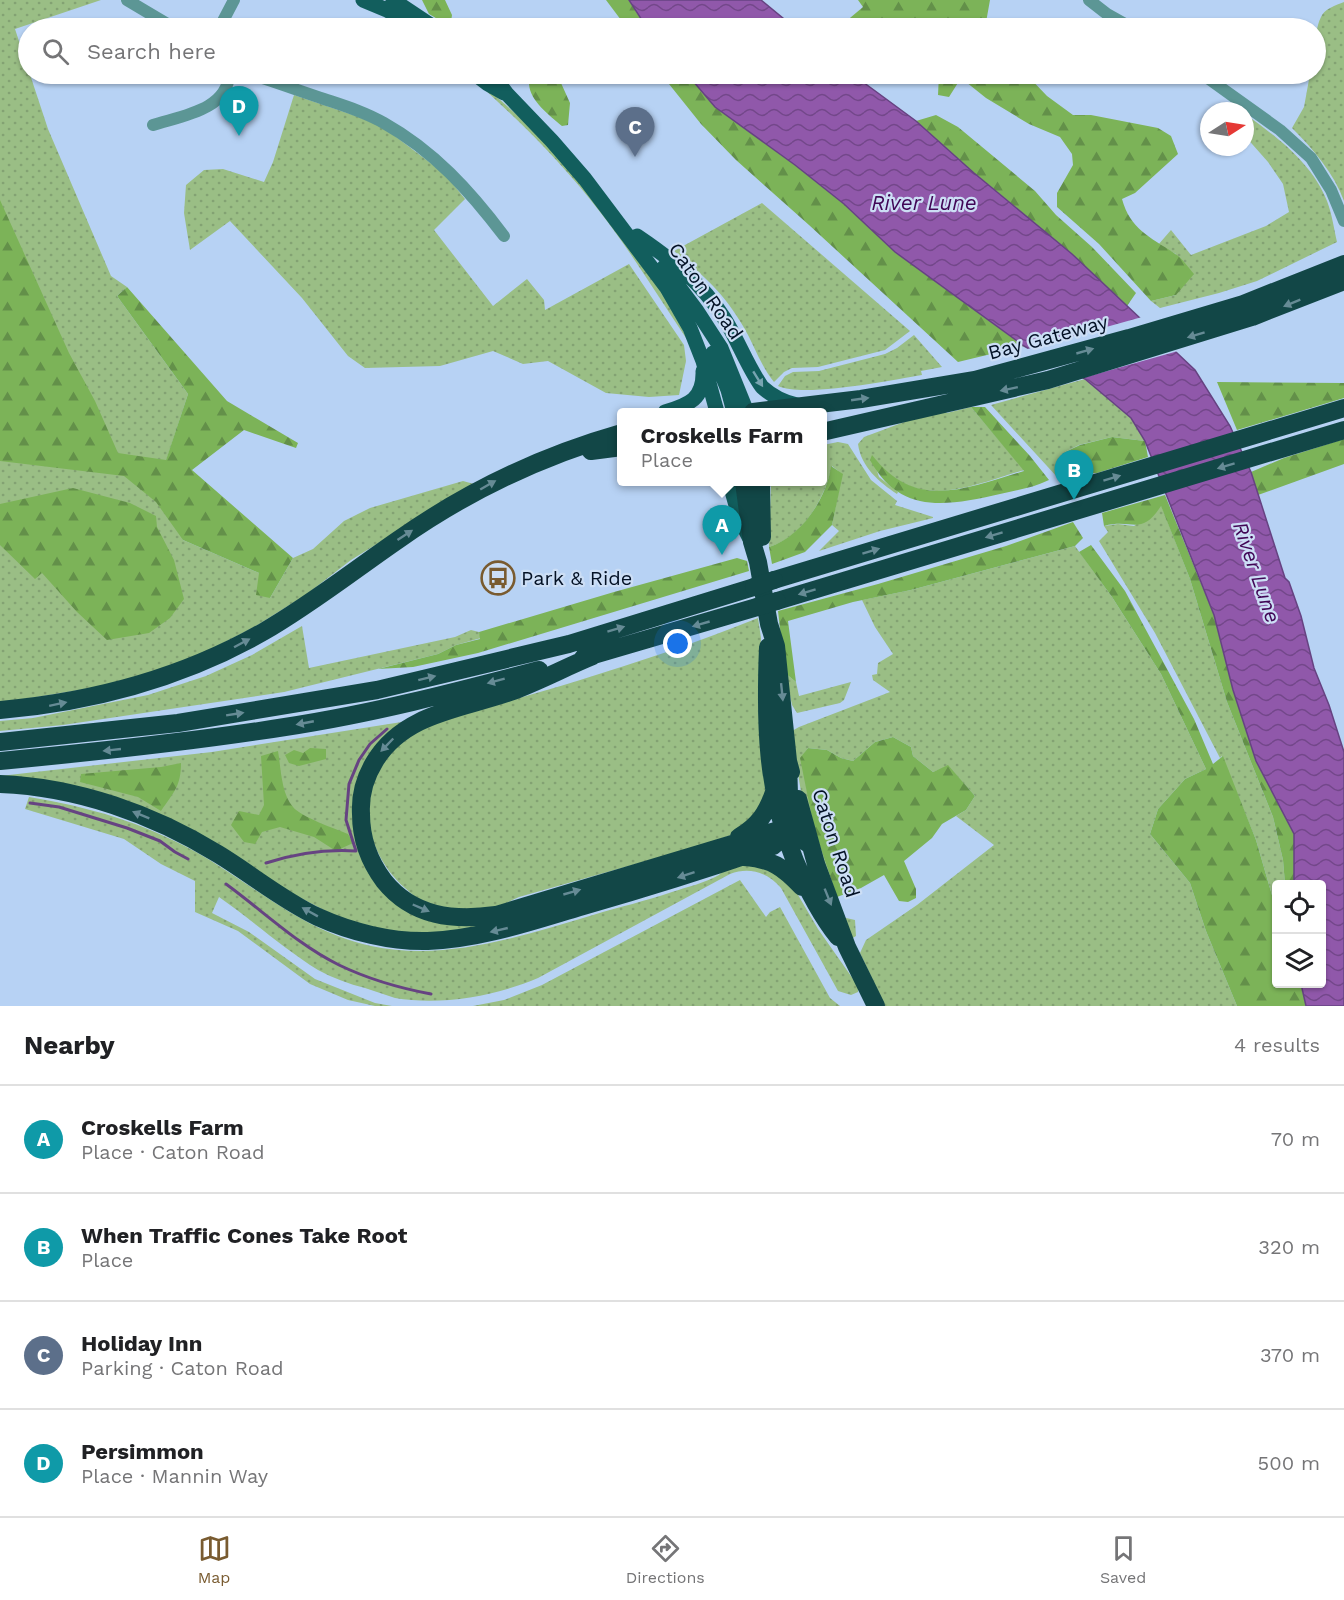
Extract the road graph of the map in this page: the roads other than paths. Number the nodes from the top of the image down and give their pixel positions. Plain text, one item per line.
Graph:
1 (127, 0) edge
2 (363, 0) edge
3 (1089, 0) edge
4 (235, 1) edge
5 (398, 8) edge
6 (157, 18) edge
7 (227, 18) edge
8 (416, 18) edge
9 (1114, 18) edge
10 (227, 84) edge
11 (280, 84) edge
12 (488, 84) edge
13 (500, 84) edge
14 (1216, 84) edge
15 (507, 94) junction
16 (153, 125) dead end
17 (609, 208) junction
18 (1344, 221) edge
19 (504, 236) dead end
20 (637, 236) junction
21 (1344, 253) edge
22 (1334, 273) edge
23 (698, 311) junction
24 (703, 361) junction
25 (802, 406) junction
26 (676, 408) edge
27 (716, 408) edge
28 (733, 408) edge
29 (745, 408) edge
30 (786, 408) edge
31 (1344, 408) edge
32 (1344, 430) edge
33 (827, 431) edge
34 (617, 434) edge
35 (617, 448) edge
36 (548, 457) junction
37 (731, 486) edge
38 (757, 486) edge
39 (757, 486) edge
40 (752, 542) junction
41 (758, 562) junction
42 (769, 624) junction
43 (593, 656) junction
44 (0, 710) edge
45 (0, 742) edge
46 (0, 761) edge
47 (788, 761) junction
48 (0, 784) edge
49 (774, 792) junction
50 (785, 832) junction
51 (810, 845) junction
52 (736, 850) junction
53 (809, 895) junction
54 (847, 947) junction
55 (876, 1006) edge

1 - 6 street
2 - 5 main road
3 - 9 street
4 - 7 street
5 - 8 main road
10 - 16 street
11 - 19 street
12 - 15 main road, Caton Road
13 - 15 main road, Caton Road
14 - 18 street
15 - 17 main road, Caton Road
17 - 20 main road, Caton Road
17 - 24 main road, Caton Road
20 - 23 main road, Caton Road
20 -> 25 main road
21 - 22 highway
25 -> 22 highway, Bay Gateway
22 -> 33 highway, Bay Gateway
23 - 28 main road
23 - 29 main road, Caton Road
24 - 26 main road
24 - 27 main road, Caton Road
25 - 30 highway, Bay Gateway
45 -> 31 highway, bridge
32 -> 43 highway, bridge
34 - 36 highway
35 - 36 highway
44 -> 36 highway
37 - 40 main road, Caton Road
38 - 40 highway
39 - 41 highway, Caton Road
40 - 41 highway, Caton Road
41 - 42 highway, Caton Road
42 -> 47 highway, Caton Road
42 - 49 highway, Caton Road
43 -> 46 highway
43 -> 52 highway
47 - 50 highway
47 - 51 highway, Caton Road
52 -> 48 highway
49 - 50 highway, Caton Road
49 - 52 highway
50 - 51 highway
50 - 52 highway
50 - 53 highway, Caton Road
51 -> 54 highway, Caton Road
52 - 53 highway
53 - 54 highway, Caton Road
54 - 55 highway

